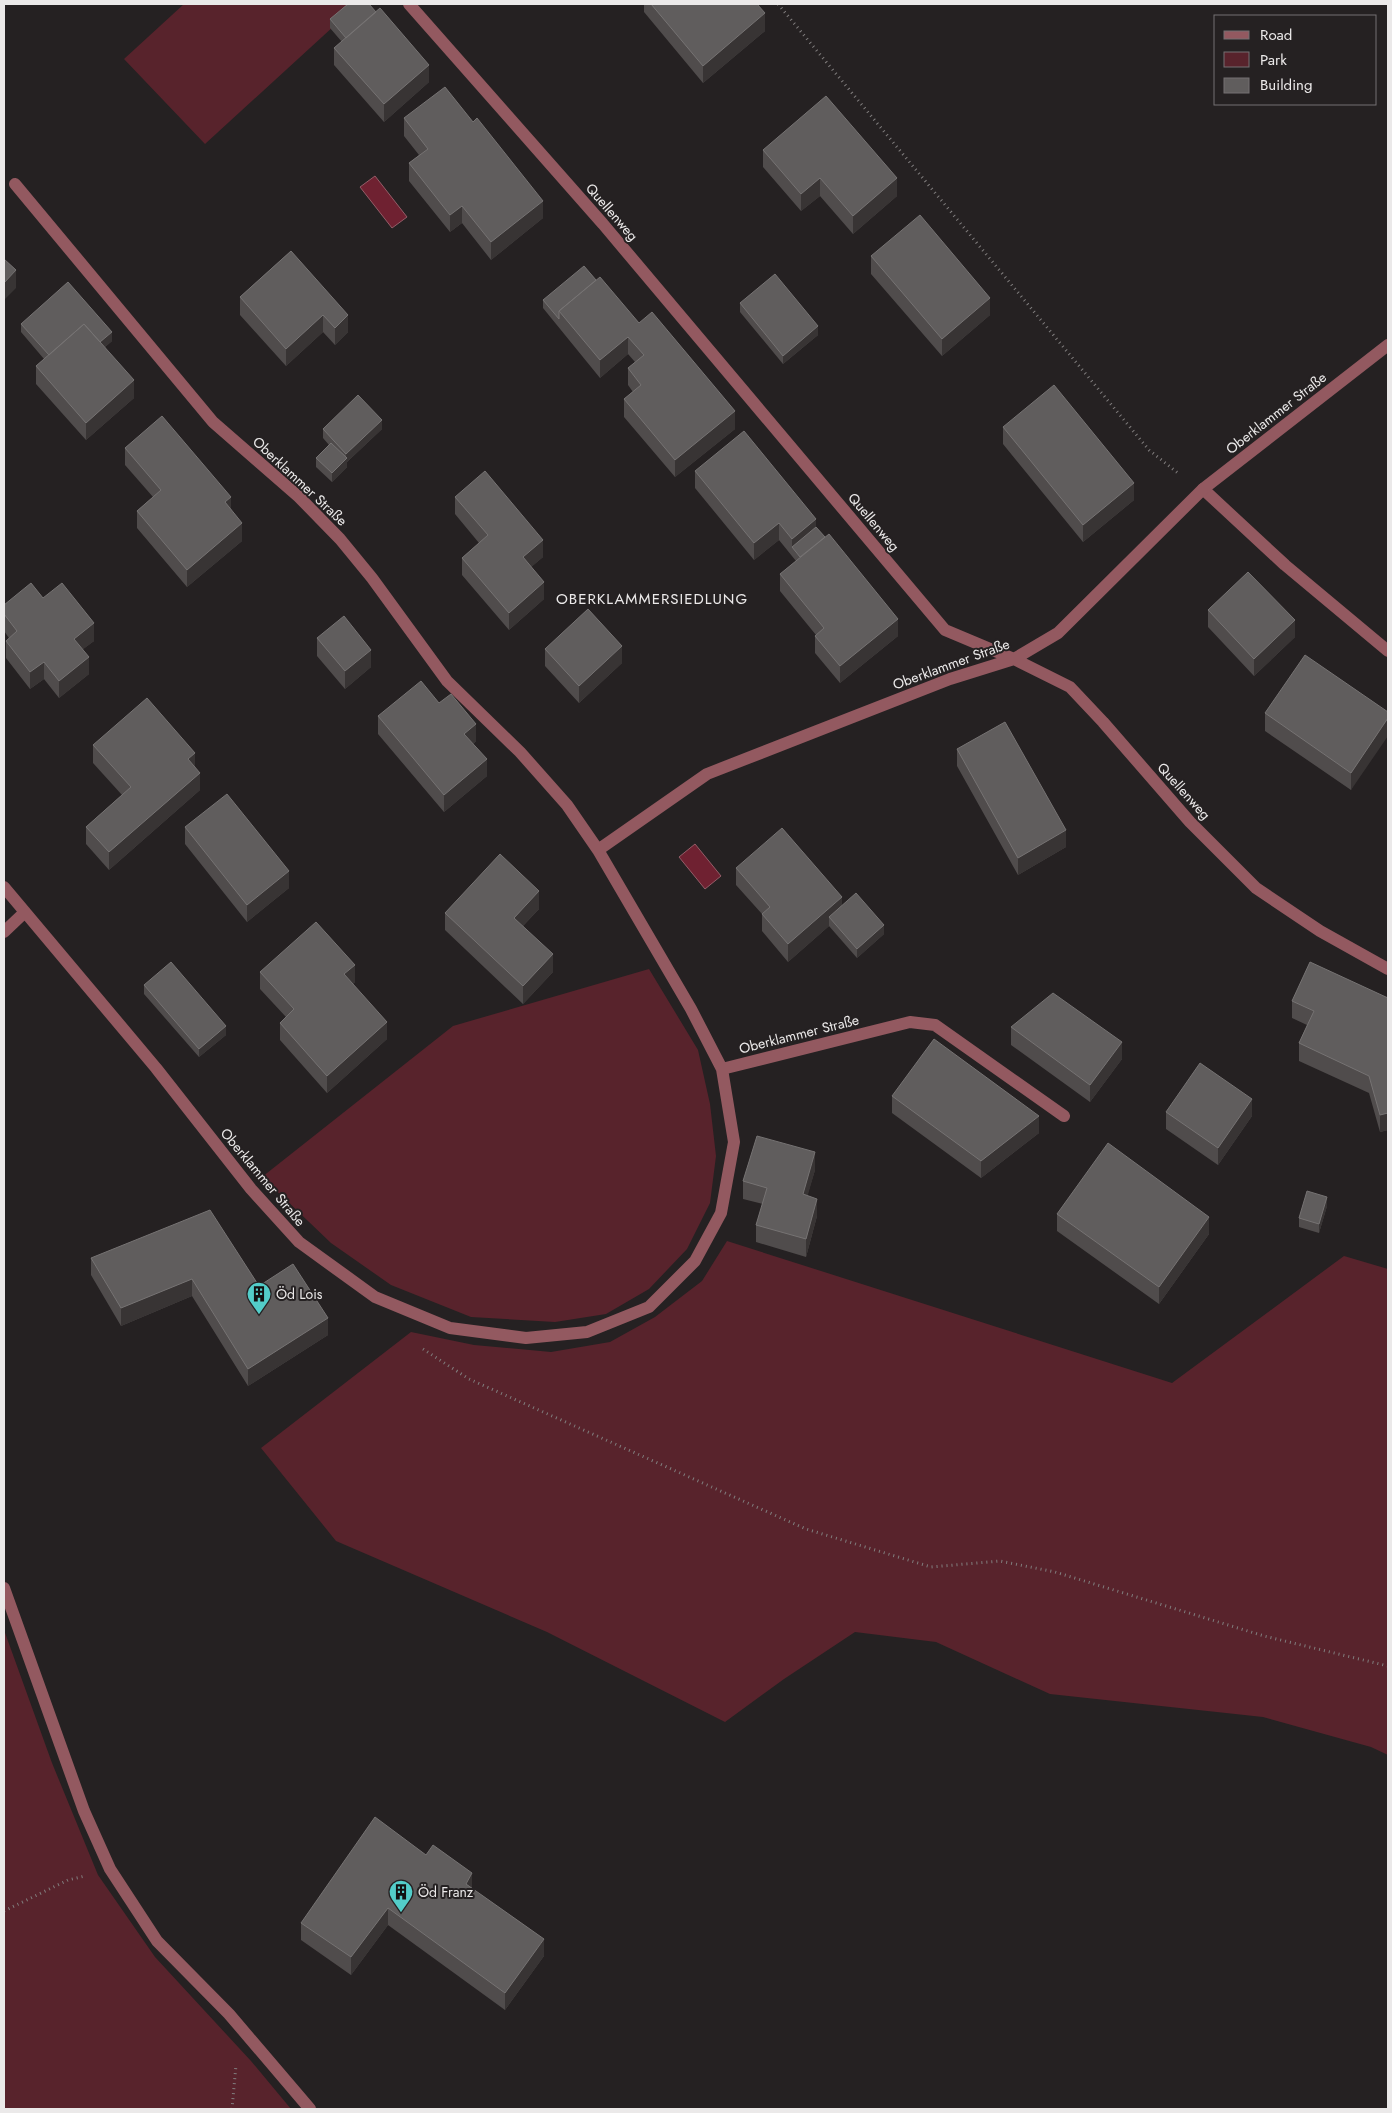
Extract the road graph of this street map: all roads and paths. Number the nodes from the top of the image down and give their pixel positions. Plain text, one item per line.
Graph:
1 (409, 4) edge
2 (778, 4) edge
3 (16, 184) dead end
4 (1388, 344) edge
5 (1203, 490) junction
6 (1388, 651) edge
7 (1014, 659) junction
8 (598, 850) junction
9 (4, 887) edge
10 (25, 912) junction
11 (4, 932) edge
12 (1388, 969) edge
13 (722, 1069) junction
14 (1064, 1116) dead end
15 (417, 1345) dead end
16 (4, 1588) edge
17 (1388, 1666) edge
18 (110, 1870) junction
19 (4, 1910) edge
20 (240, 2027) junction
21 (232, 2109) edge
22 (310, 2109) edge

1 - 7 street, Quellenweg
2 - 5 path
3 - 8 street, Oberklammer Straße
4 - 5 street, Oberklammer Straße
5 - 6 street
5 - 7 street, Oberklammer Straße
7 - 8 street, Oberklammer Straße
7 - 12 street, Quellenweg
8 - 13 street, Oberklammer Straße
9 - 10 street, Oberklammer Straße
10 - 11 street
10 - 13 street, Oberklammer Straße
13 - 14 street, Oberklammer Straße
15 - 17 path
16 - 18 street
18 - 19 path
18 - 20 street
20 - 21 path
20 - 22 street

